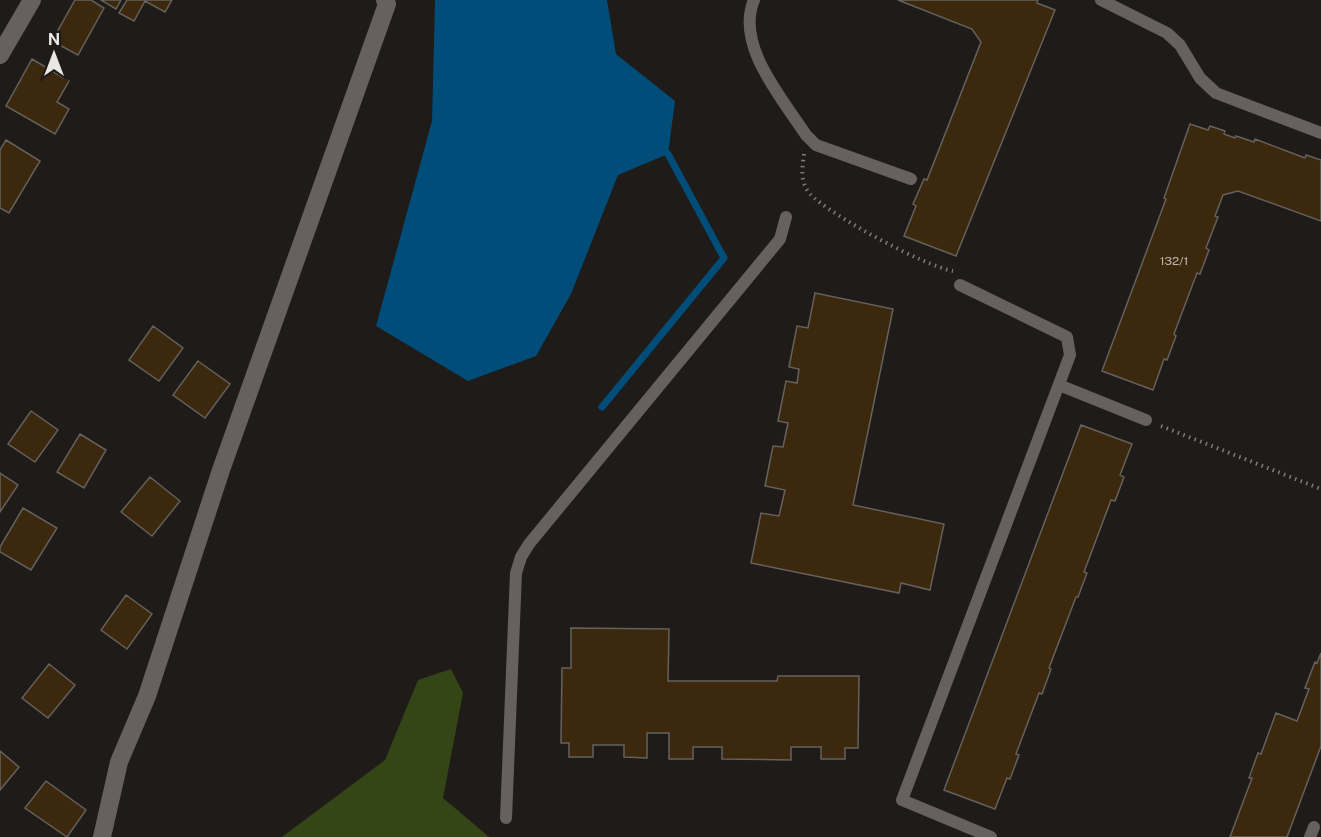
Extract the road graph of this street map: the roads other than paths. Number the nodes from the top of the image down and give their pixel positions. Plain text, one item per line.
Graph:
1 (32, 0) edge
2 (386, 0) edge
3 (754, 0) edge
4 (1101, 0) edge
5 (0, 55) edge
6 (1321, 133) edge
7 (911, 179) dead end
8 (786, 217) dead end
9 (960, 285) road end
10 (1059, 385) junction
11 (1146, 420) road end
12 (506, 818) dead end
13 (102, 837) edge
14 (991, 837) edge

1 - 5 street
2 - 13 street
3 - 7 lane
4 - 6 lane
8 - 12 lane
9 - 10 lane
10 - 11 lane
10 - 14 lane

